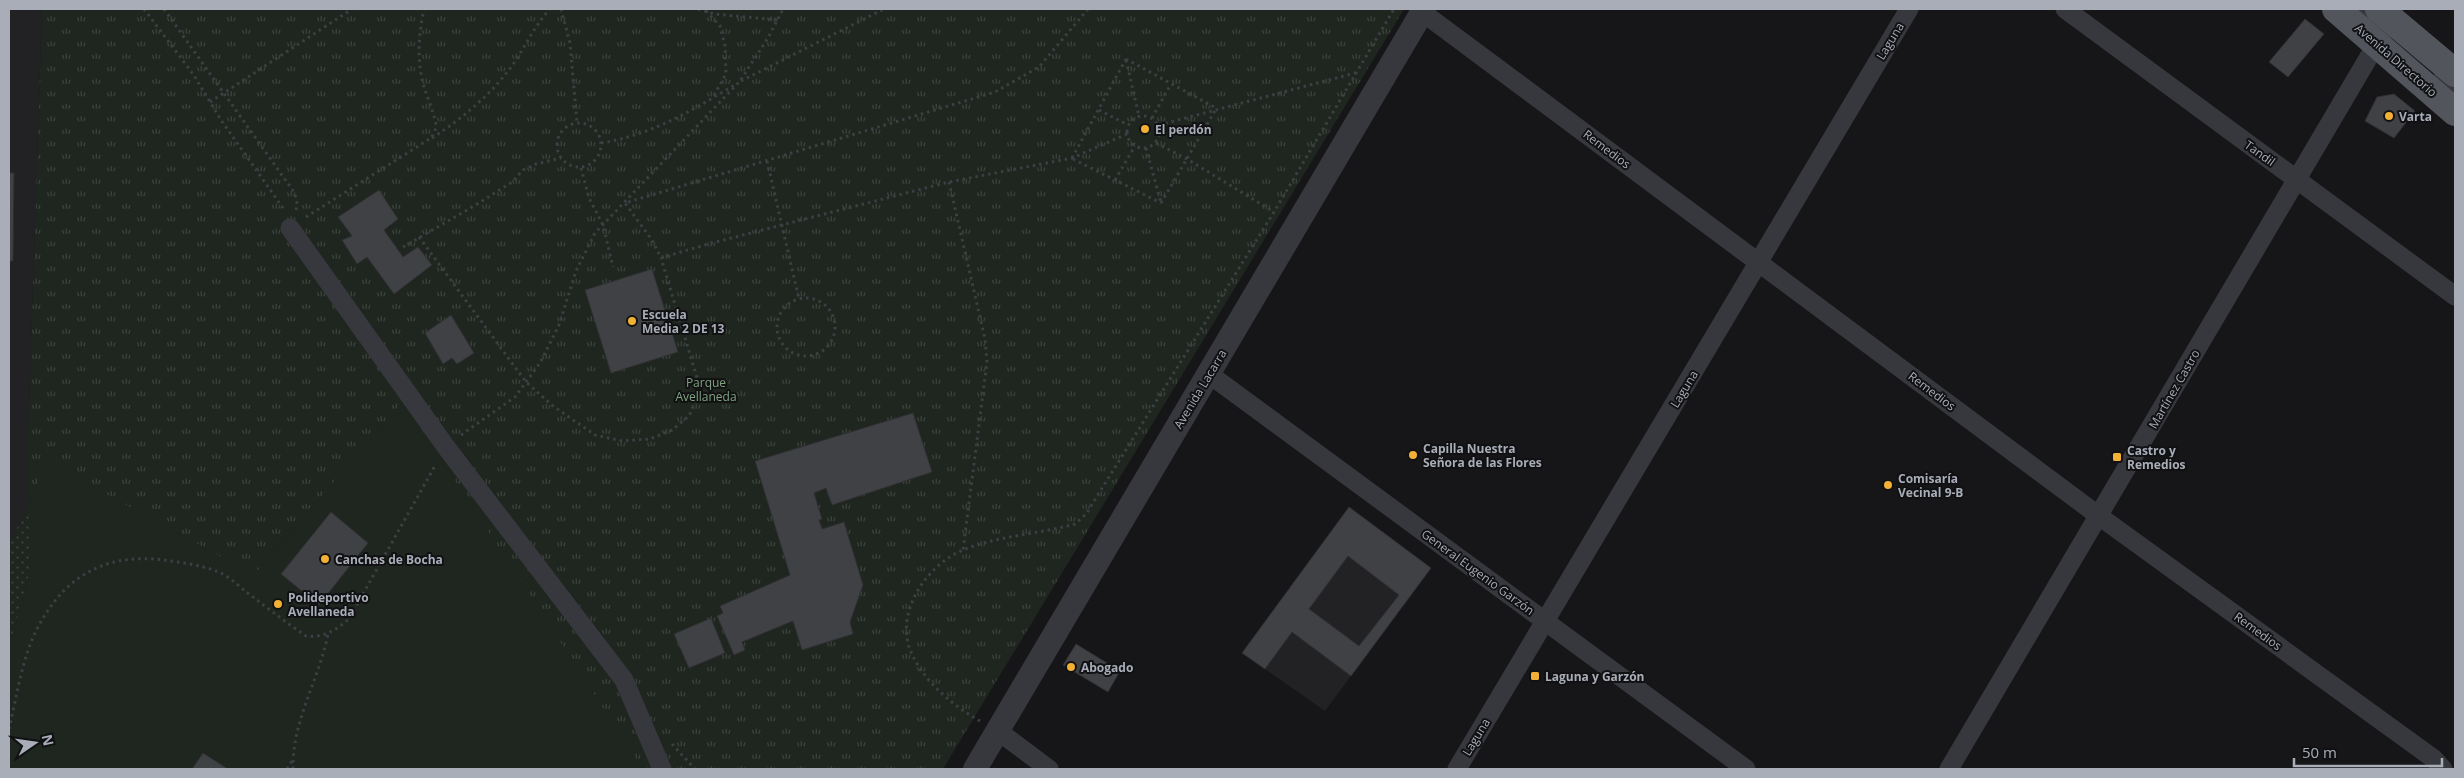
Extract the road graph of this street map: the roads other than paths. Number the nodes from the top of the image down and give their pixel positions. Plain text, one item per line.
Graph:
1 (1909, 9) edge
2 (2065, 9) edge
3 (2336, 9) edge
4 (2358, 9) edge
5 (1423, 10) edge
6 (2387, 25) edge
7 (2428, 67) dead end
8 (2455, 73) edge
9 (2455, 90) edge
10 (2455, 112) edge
11 (2296, 180) junction
12 (292, 226) road end
13 (1760, 262) junction
14 (2455, 296) edge
15 (1209, 374) junction
16 (2099, 516) junction
17 (1545, 621) junction
18 (998, 731) junction
19 (662, 769) edge
20 (975, 769) edge
21 (1049, 769) edge
22 (1457, 769) edge
23 (1746, 769) edge
24 (1950, 769) edge
25 (2443, 769) edge

1 - 13 street, Laguna
2 - 11 street, Tandil
3 - 6 main road, Avenida Directorio
4 - 6 lane
5 - 13 street, Remedios
5 - 15 street, Avenida Lacarra
6 - 8 main road, Avenida Directorio
6 - 10 main road, Avenida Directorio
6 - 11 street, Martínez Castro
7 - 9 lane
11 - 14 street, Tandil
11 - 16 street, Martínez Castro
12 - 19 street
13 - 16 street, Remedios
13 - 17 street, Laguna
15 - 17 street, General Eugenio Garzón
15 - 18 street, Avenida Lacarra
16 - 24 street, Martínez Castro
16 - 25 street, Remedios
17 - 22 street, Laguna
17 - 23 street, General Eugenio Garzón
18 - 20 street, Avenida Lacarra
18 - 21 street

